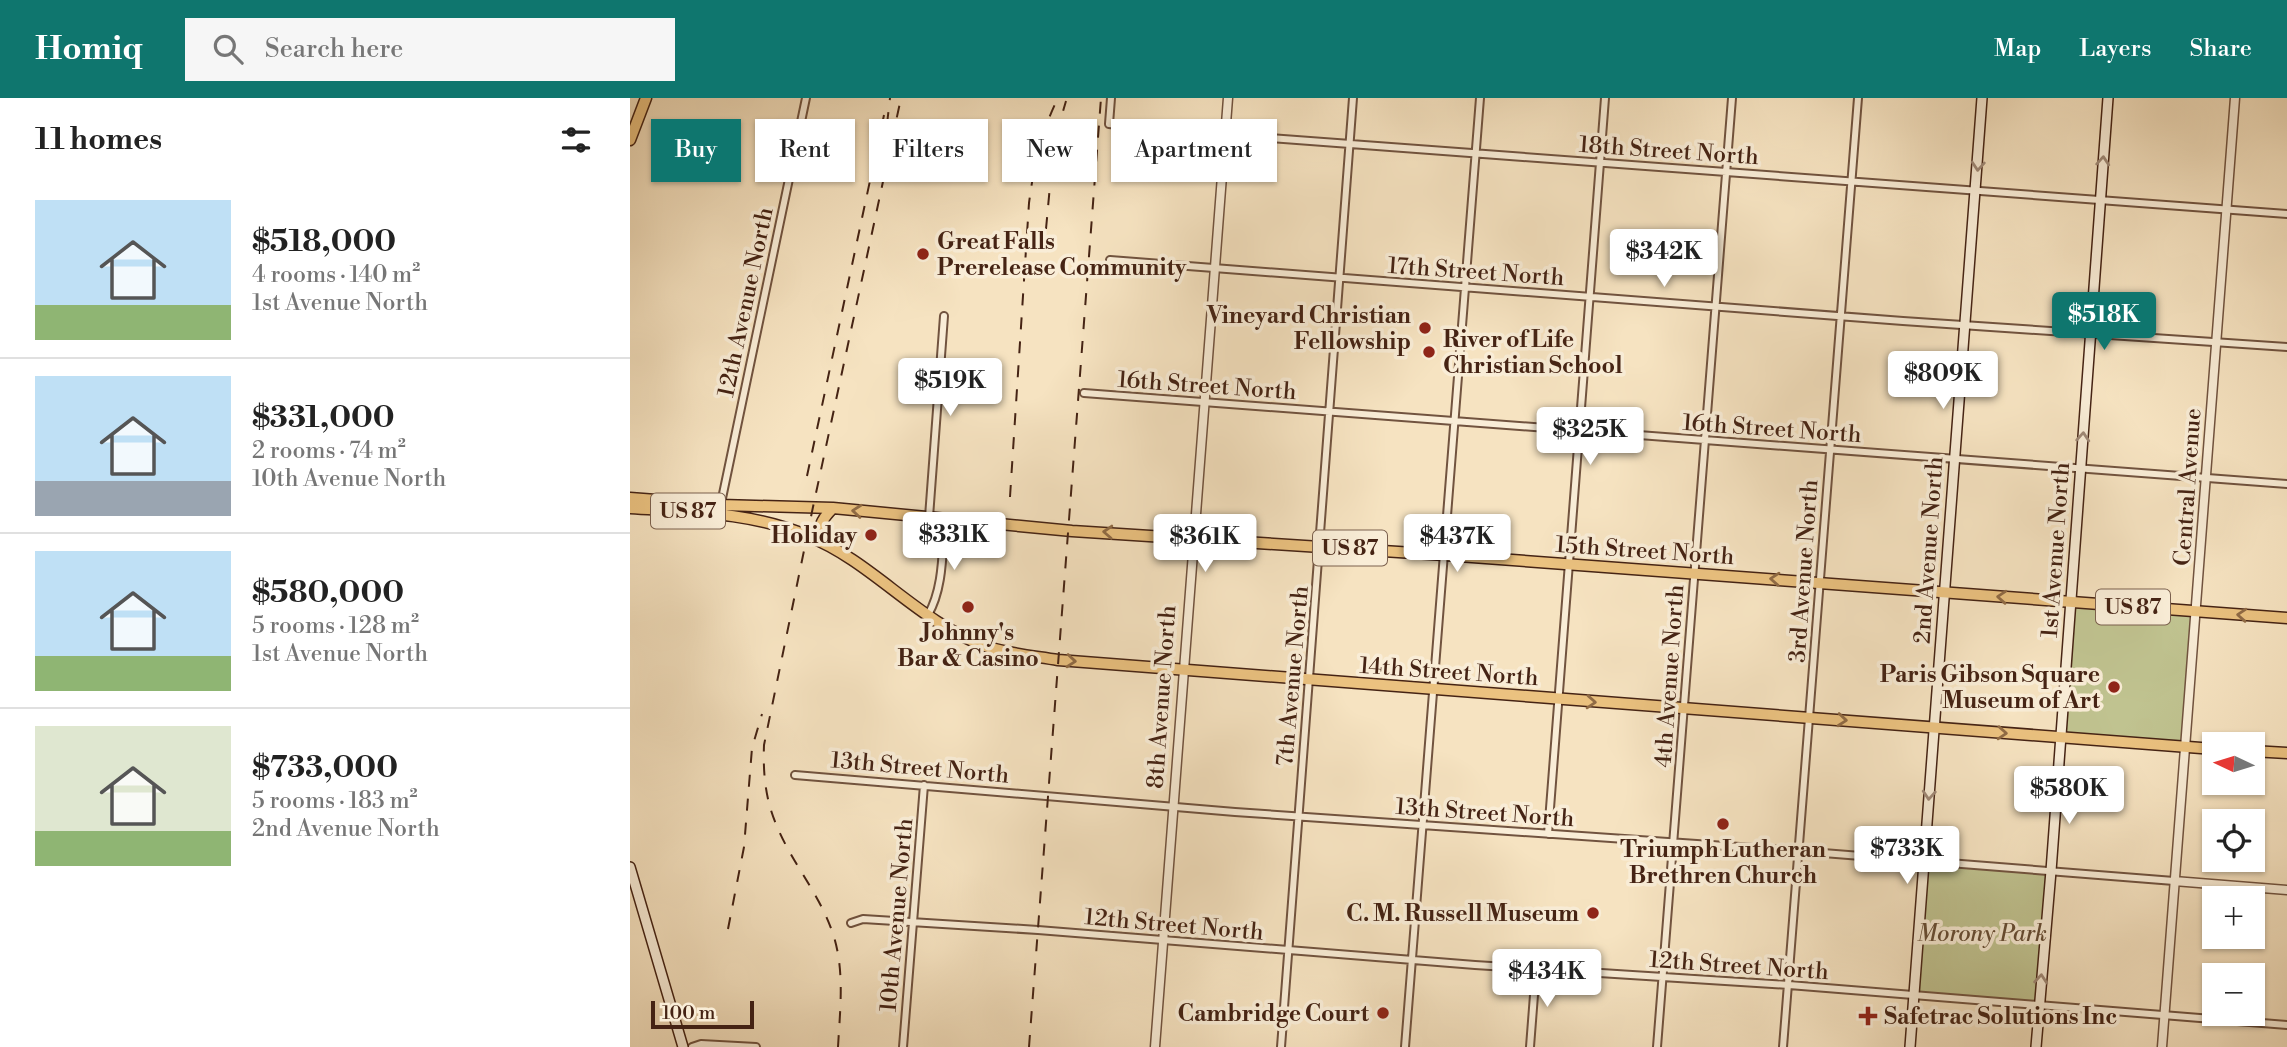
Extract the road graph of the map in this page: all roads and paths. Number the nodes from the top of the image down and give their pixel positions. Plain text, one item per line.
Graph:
1 (646, 98) edge
2 (806, 98) edge
3 (1111, 98) edge
4 (1228, 98) edge
5 (1353, 98) edge
6 (1480, 98) edge
7 (1605, 98) edge
8 (1732, 98) edge
9 (1858, 98) edge
10 (1982, 98) edge
11 (2108, 98) edge
12 (2235, 98) edge
13 (1226, 119) edge
14 (1111, 124) edge
15 (1277, 139) edge
16 (630, 140) edge
17 (1350, 145) junction
18 (1475, 153) junction
19 (1600, 162) junction
20 (1726, 171) junction
21 (1851, 181) junction
22 (1221, 182) edge
23 (1976, 191) junction
24 (2100, 200) junction
25 (2226, 209) junction
26 (2287, 214) edge
27 (1110, 260) dead end
28 (1214, 269) junction
29 (1341, 278) junction
30 (1466, 288) junction
31 (1591, 297) junction
32 (1716, 306) junction
33 (944, 316) dead end
34 (1840, 316) junction
35 (1965, 325) junction
36 (2091, 334) junction
37 (2217, 341) junction
38 (2287, 347) edge
39 (1084, 393) dead end
40 (1204, 402) junction
41 (1330, 412) junction
42 (1455, 422) junction
43 (1579, 431) junction
44 (1704, 441) junction
45 (1830, 450) junction
46 (1954, 459) junction
47 (2081, 469) junction
48 (2206, 478) junction
49 (2287, 484) edge
50 (630, 498) edge
51 (630, 508) edge
52 (833, 508) junction
53 (720, 509) junction
54 (745, 517) joint
55 (929, 517) junction
56 (945, 519) junction
57 (1194, 537) junction
58 (822, 542) junction
59 (1320, 546) junction
60 (1445, 555) junction
61 (1569, 564) junction
62 (1694, 574) junction
63 (1819, 583) junction
64 (1944, 593) junction
65 (2070, 603) junction
66 (2197, 611) junction
67 (928, 615) junction
68 (2287, 618) edge
69 (1182, 670) junction
70 (1309, 680) junction
71 (1434, 689) junction
72 (1558, 699) junction
73 (1684, 708) junction
74 (1810, 717) junction
75 (1934, 727) junction
76 (2061, 737) junction
77 (2186, 747) junction
78 (2202, 748) edge
79 (2265, 752) edge
80 (2287, 753) edge
81 (795, 775) dead end
82 (924, 785) junction
83 (1172, 807) junction
84 (1298, 816) junction
85 (1422, 824) junction
86 (1548, 834) junction
87 (1674, 844) junction
88 (1798, 851) junction
89 (1924, 861) junction
90 (630, 867) edge
91 (2051, 871) junction
92 (2174, 881) junction
93 (2287, 890) edge
94 (913, 922) junction
95 (850, 923) dead end
96 (1163, 941) junction
97 (1287, 950) junction
98 (1412, 960) junction
99 (1536, 969) junction
100 (1662, 978) junction
101 (1789, 985) junction
102 (1914, 996) junction
103 (2039, 1005) junction
104 (2164, 1014) junction
105 (2287, 1024) edge
106 (683, 1047) edge
107 (692, 1047) edge
108 (756, 1047) edge
109 (903, 1047) edge
110 (1155, 1047) edge
111 (1281, 1047) edge
112 (1405, 1047) edge
113 (1530, 1047) edge
114 (1657, 1047) edge
115 (1783, 1047) edge
116 (1910, 1047) edge
117 (2036, 1047) edge
118 (2162, 1047) edge

1 - 16 main road
2 - 53 street, 12th Avenue North
3 - 14 street, 18th Street North
4 - 13 street, 8th Avenue North
5 - 17 street, 7th Avenue North
6 - 18 street
7 - 19 street
8 - 20 street, 4th Avenue North
9 - 21 street, 3rd Avenue North
10 -> 23 main road, 2nd Avenue North
24 -> 11 main road, 1st Avenue North
12 - 25 street, Central Avenue
15 - 17 street, 18th Street North
17 - 18 street, 18th Street North
17 - 29 street, 7th Avenue North
18 - 19 street, 18th Street North
18 - 30 street
19 - 20 street, 18th Street North
19 - 31 street
20 - 21 street, 18th Street North
20 - 32 street, 4th Avenue North
21 - 23 street, 18th Street North
21 - 34 street, 3rd Avenue North
22 - 28 street, 8th Avenue North
23 - 24 street, 18th Street North
23 - 35 main road, 2nd Avenue North
24 - 25 street, 18th Street North
24 - 36 main road, 1st Avenue North
25 - 26 street, 18th Street North
25 - 37 street, Central Avenue
27 - 28 street, 17th Street North
28 - 29 street, 17th Street North
28 - 40 street, 8th Avenue North
29 - 30 street, 17th Street North
29 - 41 street, 7th Avenue North
30 - 31 street, 17th Street North
30 - 42 street
31 - 32 street, 17th Street North
31 - 43 street
32 - 34 street, 17th Street North
32 - 44 street, 4th Avenue North
33 - 55 street
34 - 35 street, 17th Street North
34 - 45 street, 3rd Avenue North
35 - 36 street, 17th Street North
35 - 46 main road, 2nd Avenue North
36 - 37 street, 17th Street North
47 -> 36 main road, 1st Avenue North
37 - 38 street, 17th Street North
37 - 48 street, Central Avenue
39 - 40 street, 16th Street North
40 - 41 street, 16th Street North
40 - 57 street, 8th Avenue North
41 - 42 street, 16th Street North
41 - 59 street, 7th Avenue North
42 - 43 street, 16th Street North
42 - 60 street
43 - 44 street, 16th Street North
43 - 61 street
44 - 45 street, 16th Street North
44 - 62 street, 4th Avenue North
45 - 46 street, 16th Street North
45 - 63 street, 3rd Avenue North
46 - 47 street, 16th Street North
46 - 64 main road, 2nd Avenue North
47 - 48 street, 16th Street North
47 - 65 main road, 1st Avenue North
48 - 49 street, 16th Street North
48 - 66 street, Central Avenue
50 - 53 main road, 15th Street North / US 87
51 - 53 main road, 15th Street North / US 87
52 - 53 main road, 15th Street North / US 87
55 -> 52 main road, 15th Street North / US 87
52 - 58 main road
53 - 54 main road, 15th Street North / US 87
54 - 58 main road, 14th Street North / US 87
55 - 56 main road, 15th Street North / US 87
57 -> 56 main road, 15th Street North / US 87
56 - 67 street
57 - 59 main road, 15th Street North / US 87
57 - 69 street, 8th Avenue North
58 - 67 main road, 14th Street North / US 87
59 - 60 main road, 15th Street North / US 87
59 - 70 street, 7th Avenue North
60 - 61 main road, 15th Street North / US 87
60 - 71 street
61 - 62 main road, 15th Street North / US 87
61 - 72 street
63 -> 62 main road, 15th Street North / US 87
62 - 73 street, 4th Avenue North
63 - 64 main road, 15th Street North / US 87
63 - 74 street, 3rd Avenue North
65 -> 64 main road, 15th Street North / US 87
64 - 75 main road, 2nd Avenue North
65 - 66 main road, 15th Street North / US 87
65 - 76 main road, 1st Avenue North
68 -> 66 main road, US 87
66 - 77 street, Central Avenue
67 -> 69 main road, 14th Street North / US 87
69 - 70 main road, 14th Street North / US 87
69 - 83 street, 8th Avenue North
70 - 71 main road, 14th Street North / US 87
70 - 84 street, 7th Avenue North
71 - 72 main road, 14th Street North / US 87
71 - 85 street
72 -> 73 main road, 14th Street North / US 87
72 - 86 street
73 - 74 main road, 14th Street North / US 87
73 - 87 street, 4th Avenue North
74 -> 75 main road, 14th Street North / US 87
74 - 88 street, 3rd Avenue North
75 -> 76 main road, 14th Street North / US 87
75 -> 89 main road, 2nd Avenue North
76 - 77 main road, 14th Street North / US 87
76 - 91 main road, 1st Avenue North
77 - 78 main road, US 87
77 - 92 street, Central Avenue
79 - 80 main road
81 - 82 street, 13th Street North
82 - 83 street, 13th Street North
82 - 94 street, 10th Avenue North
83 - 84 street, 13th Street North
83 - 96 street, 8th Avenue North
84 - 85 street, 13th Street North
84 - 97 street, 7th Avenue North
85 - 86 street, 13th Street North
85 - 98 street
86 - 87 street, 13th Street North
87 - 88 street, 13th Street North
87 - 100 street, 4th Avenue North
88 - 89 street, 13th Street North
88 - 101 street, 3rd Avenue North
89 - 91 street, 13th Street North
89 - 102 main road, 2nd Avenue North
90 - 106 main road
91 - 92 street, 13th Street North
103 -> 91 main road, 1st Avenue North
92 - 93 street
92 - 104 street, Central Avenue
94 - 95 street, 12th Street North
94 - 96 street, 12th Street North
94 - 109 street, 10th Avenue North
96 - 97 street, 12th Street North
96 - 110 street, 8th Avenue North
97 - 98 street, 12th Street North
97 - 111 street, 7th Avenue North
98 - 99 street, 12th Street North
98 - 112 street
99 - 100 street, 12th Street North
99 - 113 street
100 - 101 street, 12th Street North
100 - 114 street, 4th Avenue North
101 - 102 street, 12th Street North
101 - 115 street, 3rd Avenue North
102 - 103 street, 12th Street North
102 - 116 main road, 2nd Avenue North
103 - 104 street, 12th Street North
103 - 117 main road, 1st Avenue North
104 - 105 street, 12th Street North
104 - 118 street, Central Avenue
107 - 108 street

